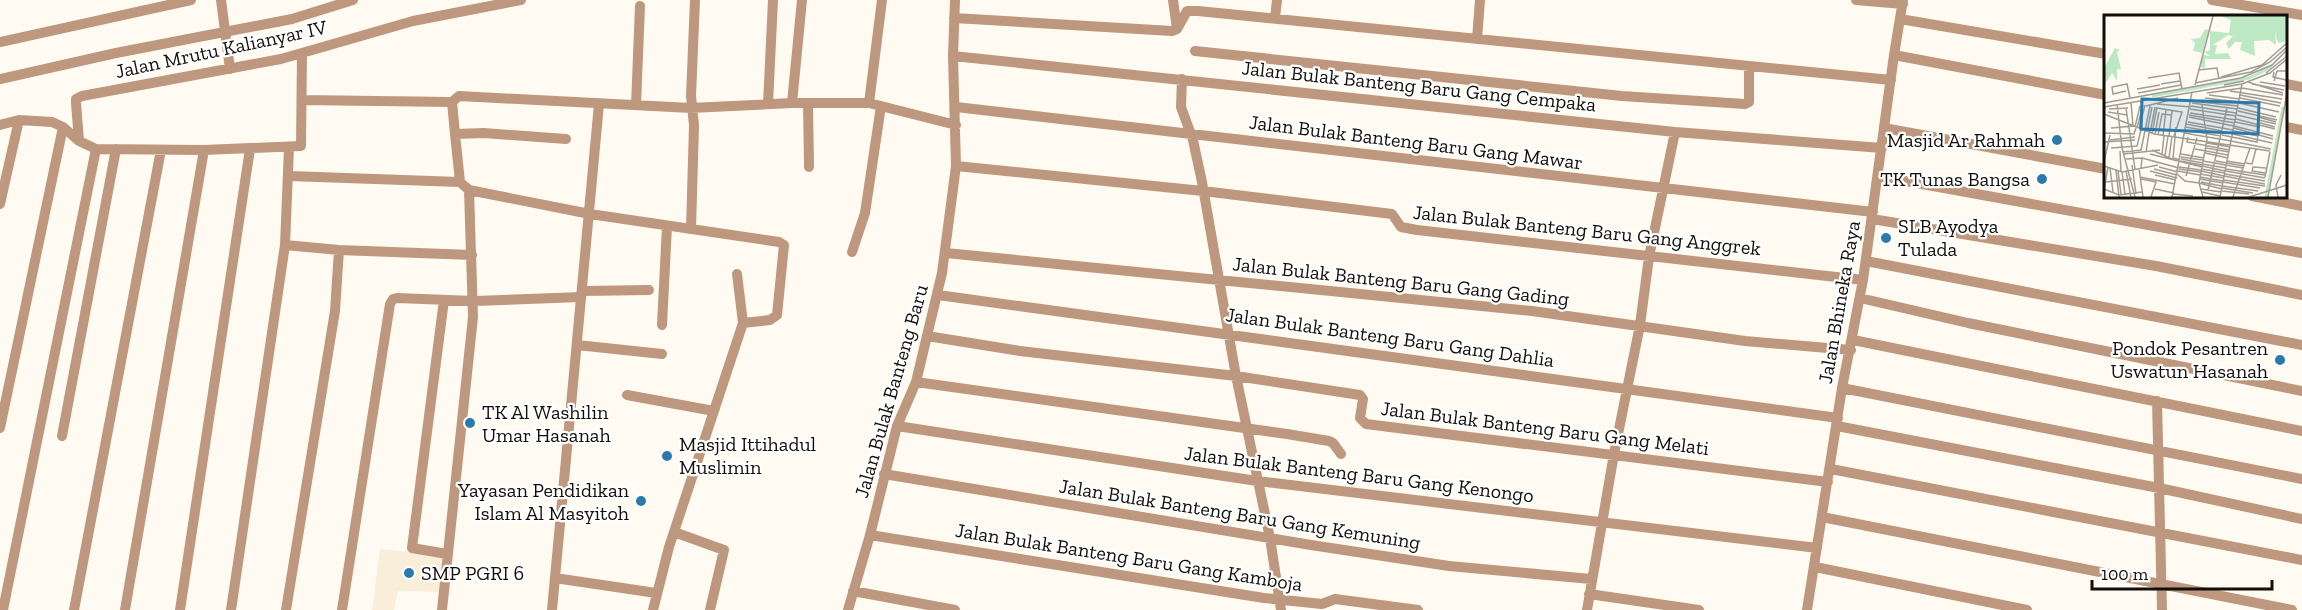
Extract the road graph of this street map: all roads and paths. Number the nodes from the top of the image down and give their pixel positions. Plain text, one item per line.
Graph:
1 (191, 0) edge
2 (221, 0) edge
3 (353, 0) edge
4 (521, 0) edge
5 (695, 0) edge
6 (773, 0) edge
7 (802, 0) edge
8 (882, 0) edge
9 (955, 0) edge
10 (1173, 0) edge
11 (1277, 0) edge
12 (1480, 0) edge
13 (1856, 0) edge
14 (2212, 0) edge
15 (1903, 2) edge
16 (640, 6) dead end
17 (2302, 15) edge
18 (954, 18) junction
19 (1275, 18) junction
20 (1900, 19) junction
21 (1177, 29) junction
22 (225, 32) junction
23 (1477, 39) junction
24 (0, 42) edge
25 (1195, 51) dead end
26 (302, 53) junction
27 (2104, 54) edge
28 (1894, 55) junction
29 (953, 56) junction
30 (1749, 66) junction
31 (230, 69) junction
32 (0, 79) edge
33 (1182, 79) junction
34 (1891, 80) junction
35 (2287, 84) edge
36 (2302, 87) edge
37 (2104, 95) edge
38 (302, 99) junction
39 (452, 102) junction
40 (792, 103) junction
41 (808, 103) junction
42 (869, 103) junction
43 (599, 104) junction
44 (768, 104) junction
45 (636, 105) junction
46 (881, 106) junction
47 (956, 107) junction
48 (691, 108) junction
49 (19, 120) junction
50 (953, 124) junction
51 (0, 125) edge
52 (63, 127) junction
53 (2287, 127) edge
54 (1884, 128) junction
55 (2302, 130) edge
56 (1675, 132) junction
57 (454, 134) junction
58 (1190, 134) junction
59 (566, 139) dead end
60 (79, 141) junction
61 (289, 148) junction
62 (1882, 148) junction
63 (96, 149) junction
64 (116, 149) junction
65 (250, 149) junction
66 (161, 150) junction
67 (204, 150) junction
68 (956, 166) junction
69 (809, 167) dead end
70 (2104, 169) edge
71 (289, 176) junction
72 (1878, 176) junction
73 (464, 186) junction
74 (1662, 189) junction
75 (1203, 191) junction
76 (2262, 198) edge
77 (0, 204) edge
78 (2302, 206) edge
79 (590, 214) junction
80 (1872, 215) junction
81 (667, 226) junction
82 (691, 229) junction
83 (285, 245) junction
84 (339, 250) junction
85 (852, 252) dead end
86 (946, 253) junction
87 (2302, 253) edge
88 (472, 255) junction
89 (1649, 257) junction
90 (1866, 261) junction
91 (737, 274) dead end
92 (1221, 280) junction
93 (1863, 280) junction
94 (649, 290) dead end
95 (581, 294) junction
96 (938, 295) junction
97 (2302, 295) edge
98 (1863, 299) junction
99 (444, 300) junction
100 (474, 301) junction
101 (743, 323) junction
102 (662, 325) dead end
103 (1640, 326) junction
104 (1230, 333) junction
105 (927, 336) junction
106 (577, 345) junction
107 (1852, 345) junction
108 (2302, 345) edge
109 (662, 354) dead end
110 (1236, 376) junction
111 (916, 382) junction
112 (1628, 388) junction
113 (1842, 388) junction
114 (2302, 391) edge
115 (627, 395) dead end
116 (2157, 401) junction
117 (714, 411) junction
118 (1837, 422) junction
119 (897, 426) junction
120 (0, 428) edge
121 (1247, 428) junction
122 (2302, 430) edge
123 (62, 436) dead end
124 (2158, 451) junction
125 (1341, 454) dead end
126 (1614, 454) junction
127 (1831, 469) junction
128 (884, 474) junction
129 (2302, 479) edge
130 (1257, 481) junction
131 (1828, 482) junction
132 (2159, 488) junction
133 (1822, 517) junction
134 (2302, 519) edge
135 (1603, 523) junction
136 (674, 532) junction
137 (2160, 534) junction
138 (870, 535) junction
139 (1270, 538) junction
140 (1817, 548) junction
141 (447, 554) junction
142 (2302, 560) edge
143 (1815, 567) junction
144 (555, 578) junction
145 (1591, 579) junction
146 (2161, 583) junction
147 (853, 591) junction
148 (656, 593) junction
149 (1589, 594) junction
150 (1279, 598) junction
151 (3, 610) edge
152 (74, 610) edge
153 (124, 610) edge
154 (180, 610) edge
155 (231, 610) edge
156 (286, 610) edge
157 (342, 610) edge
158 (442, 610) edge
159 (552, 610) edge
160 (653, 610) edge
161 (710, 610) edge
162 (848, 610) edge
163 (955, 610) edge
164 (1281, 610) edge
165 (1418, 610) edge
166 (1587, 610) edge
167 (1700, 610) edge
168 (1807, 610) edge
169 (2027, 610) edge
170 (2162, 610) edge
171 (2292, 610) edge

1 - 24 street
2 - 22 street
3 - 22 street
4 - 26 street, Jalan Mrutu Kalianyar IV
5 - 48 street
6 - 44 street
7 - 40 street
8 - 42 street
9 - 18 street, Jalan Bulak Banteng Baru
10 - 21 street
11 - 19 street
12 - 23 street
13 - 15 street
14 - 17 street
15 - 20 street, Jalan Bhineka Raya
16 - 45 street
18 - 21 street
18 - 29 street, Jalan Bulak Banteng Baru
19 - 21 street
19 - 23 street
20 - 27 street
20 - 28 street, Jalan Bhineka Raya
22 - 31 street
22 - 32 street
23 - 30 street
25 - 30 street
26 - 31 street, Jalan Mrutu Kalianyar IV
26 - 38 street
28 - 34 street, Jalan Bhineka Raya
28 - 37 street
29 - 33 street, Jalan Bulak Banteng Baru Gang Cempaka
29 - 47 street, Jalan Bulak Banteng Baru
30 - 34 street
31 - 60 street, Jalan Mrutu Kalianyar IV
33 - 56 street, Jalan Bulak Banteng Baru Gang Cempaka
33 - 58 street
34 - 54 street, Jalan Bhineka Raya
35 - 36 street
38 - 39 street
38 - 61 street
39 - 43 street
39 - 57 street
40 - 41 street
40 - 44 street
41 - 42 street
41 - 69 street
42 - 46 street
43 - 45 street
43 - 79 street
44 - 48 street
45 - 48 street
46 - 50 street
46 - 85 street
47 - 50 street, Jalan Bulak Banteng Baru
47 - 58 street, Jalan Bulak Banteng Baru Gang Mawar
48 - 82 street
49 - 51 street
49 - 52 street
49 - 77 street
50 - 68 street, Jalan Bulak Banteng Baru
52 - 60 street
52 - 120 street
53 - 55 street
54 - 62 street, Jalan Bhineka Raya
54 - 70 street
56 - 62 street, Jalan Bulak Banteng Baru Gang Cempaka
56 - 74 street
57 - 59 street
57 - 73 street
58 - 74 street, Jalan Bulak Banteng Baru Gang Mawar
58 - 75 street
60 - 63 street
61 - 65 street
61 - 71 street
62 - 72 street, Jalan Bhineka Raya
63 - 64 street
63 - 151 street
64 - 66 street
64 - 123 street
65 - 67 street
65 - 154 street
66 - 67 street
66 - 152 street
67 - 153 street
68 - 75 street, Jalan Bulak Banteng Baru Gang Anggrek
68 - 86 street, Jalan Bulak Banteng Baru
71 - 73 street
71 - 83 street
72 - 80 street, Jalan Bhineka Raya
72 - 87 street
73 - 79 street
73 - 88 street
74 - 80 street, Jalan Bulak Banteng Baru Gang Mawar
74 - 89 street
75 - 89 street, Jalan Bulak Banteng Baru Gang Anggrek
75 - 92 street
76 - 78 street
79 - 81 street
79 - 95 street
80 - 90 street, Jalan Bhineka Raya
80 - 97 street, Jalan Bulak Banteng Baru Gang Mawar
81 - 82 street
81 - 102 street
82 - 101 street
83 - 84 street
83 - 155 street
84 - 88 street
84 - 156 street
86 - 92 street, Jalan Bulak Banteng Baru Gang Gading
86 - 96 street, Jalan Bulak Banteng Baru
88 - 100 street
89 - 93 street, Jalan Bulak Banteng Baru Gang Anggrek
89 - 103 street
90 - 93 street, Jalan Bhineka Raya
90 - 108 street
91 - 101 street
92 - 103 street, Jalan Bulak Banteng Baru Gang Gading
92 - 104 street
93 - 98 street, Jalan Bhineka Raya
94 - 95 street
95 - 100 street
95 - 106 street
96 - 104 street, Jalan Bulak Banteng Baru Gang Dahlia
96 - 105 street, Jalan Bulak Banteng Baru
98 - 107 street, Jalan Bhineka Raya
98 - 114 street
99 - 100 street
99 - 141 street
99 - 157 street
100 - 141 street
101 - 117 street
103 - 107 street, Jalan Bulak Banteng Baru Gang Gading
103 - 112 street
104 - 110 street
104 - 112 street, Jalan Bulak Banteng Baru Gang Dahlia
105 - 110 street, Jalan Bulak Banteng Baru Gang Melati
105 - 111 street, Jalan Bulak Banteng Baru
106 - 109 street
106 - 144 street
107 - 113 street, Jalan Bhineka Raya
107 - 116 street, Jalan Bulak Banteng Baru Gang Gading
110 - 121 street
110 - 126 street, Jalan Bulak Banteng Baru Gang Melati
111 - 119 street, Jalan Bulak Banteng Baru
111 - 121 street
112 - 118 street, Jalan Bulak Banteng Baru Gang Dahlia
112 - 126 street
113 - 118 street, Jalan Bhineka Raya
113 - 124 street
115 - 117 street
116 - 122 street, Jalan Bulak Banteng Baru Gang Gading
116 - 124 street
117 - 136 street
118 - 127 street, Jalan Bhineka Raya
118 - 132 street, Jalan Bulak Banteng Baru Gang Dahlia
119 - 128 street, Jalan Bulak Banteng Baru
119 - 130 street, Jalan Bulak Banteng Baru Gang Kenongo
121 - 125 street
121 - 130 street
124 - 129 street
124 - 132 street
126 - 131 street, Jalan Bulak Banteng Baru Gang Melati
126 - 135 street
127 - 131 street, Jalan Bhineka Raya
127 - 137 street
128 - 138 street, Jalan Bulak Banteng Baru
128 - 139 street, Jalan Bulak Banteng Baru Gang Kemuning
130 - 135 street, Jalan Bulak Banteng Baru Gang Kenongo
130 - 139 street
131 - 133 street, Jalan Bhineka Raya
132 - 134 street, Jalan Bulak Banteng Baru Gang Dahlia
132 - 137 street
133 - 140 street, Jalan Bhineka Raya
133 - 146 street
135 - 140 street, Jalan Bulak Banteng Baru Gang Kenongo
135 - 145 street
136 - 148 street
136 - 161 street
137 - 142 street
137 - 146 street
138 - 147 street, Jalan Bulak Banteng Baru
138 - 150 street, Jalan Bulak Banteng Baru Gang Kamboja
139 - 145 street, Jalan Bulak Banteng Baru Gang Kemuning
139 - 150 street
140 - 143 street, Jalan Bhineka Raya
141 - 158 street
143 - 168 street, Jalan Bhineka Raya
143 - 169 street
144 - 148 street
144 - 159 street
145 - 149 street
146 - 170 street
146 - 171 street
147 - 162 street, Jalan Bulak Banteng Baru
147 - 163 street
148 - 160 street
149 - 166 street
149 - 167 street
150 - 164 street
150 - 165 street, Jalan Bulak Banteng Baru Gang Kamboja

